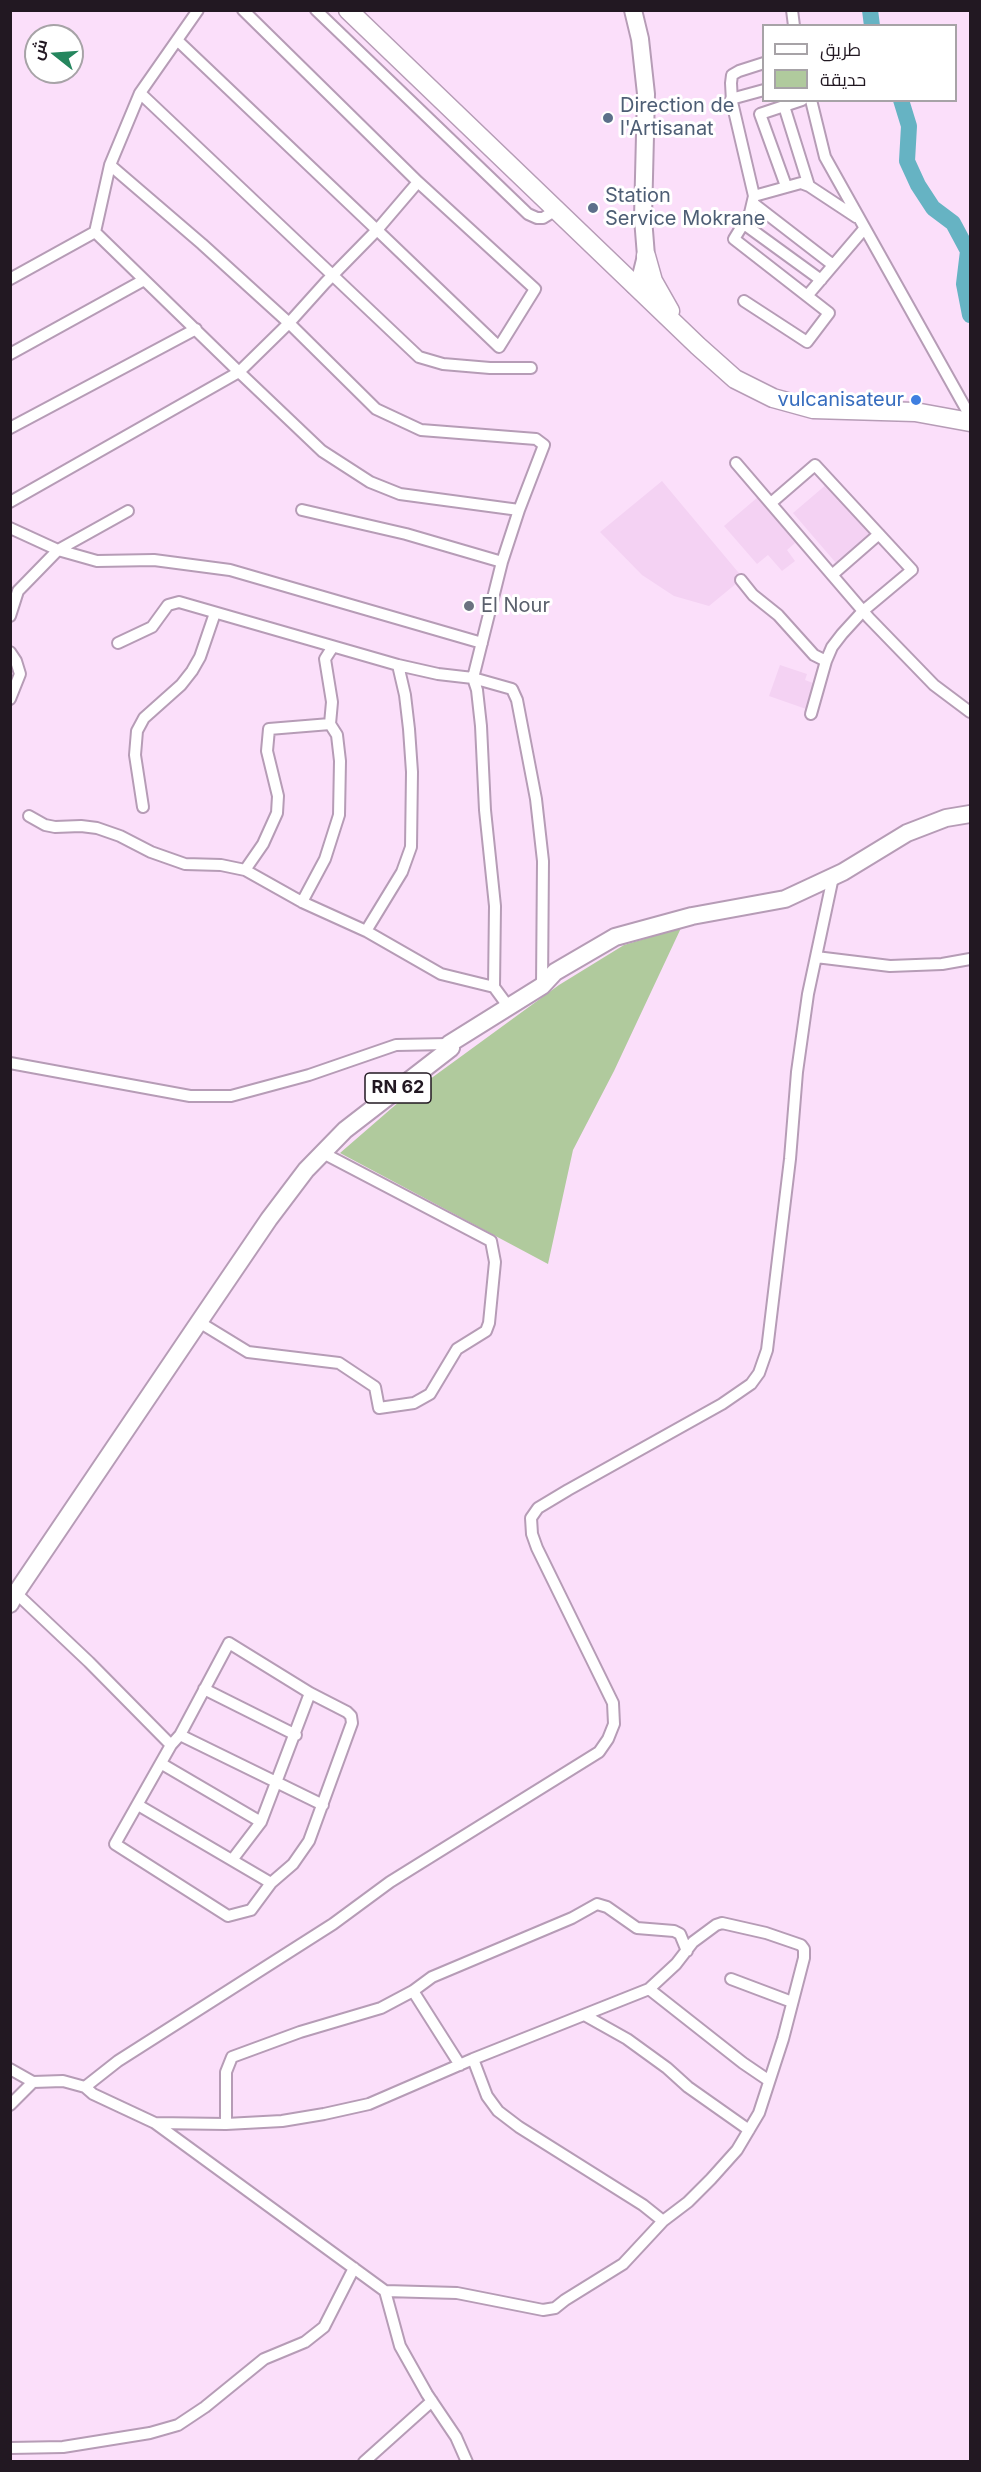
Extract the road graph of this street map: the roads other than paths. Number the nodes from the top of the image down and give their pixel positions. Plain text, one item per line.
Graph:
1 (198, 10) edge
2 (243, 10) edge
3 (316, 10) edge
4 (348, 10) edge
5 (633, 10) edge
6 (177, 40) junction
7 (387, 49) junction
8 (372, 64) junction
9 (762, 64) edge
10 (762, 91) edge
11 (140, 93) junction
12 (731, 99) junction
13 (796, 102) edge
14 (811, 102) edge
15 (784, 106) junction
16 (461, 119) junction
17 (446, 135) junction
18 (110, 165) junction
19 (418, 182) junction
20 (786, 186) junction
21 (810, 186) junction
22 (754, 200) junction
23 (556, 210) junction
24 (643, 219) junction
25 (744, 224) junction
26 (861, 224) junction
27 (377, 230) junction
28 (95, 232) junction
29 (646, 256) junction
30 (833, 265) junction
31 (331, 277) junction
32 (10, 279) edge
33 (144, 280) junction
34 (821, 280) junction
35 (630, 281) junction
36 (807, 296) junction
37 (744, 301) dead end
38 (289, 324) junction
39 (680, 328) junction
40 (196, 329) junction
41 (498, 347) junction
42 (10, 354) edge
43 (490, 368) junction
44 (531, 368) dead end
45 (239, 372) junction
46 (970, 416) edge
47 (970, 422) edge
48 (10, 428) edge
49 (736, 463) dead end
50 (10, 502) edge
51 (771, 503) junction
52 (302, 510) dead end
53 (519, 510) junction
54 (128, 511) dead end
55 (10, 528) edge
56 (879, 534) junction
57 (58, 550) junction
58 (502, 562) junction
59 (832, 575) junction
60 (741, 580) dead end
61 (863, 612) junction
62 (216, 613) junction
63 (10, 616) edge
64 (482, 642) junction
65 (118, 643) dead end
66 (332, 648) junction
67 (10, 652) edge
68 (826, 662) junction
69 (398, 665) junction
70 (473, 678) junction
71 (10, 699) edge
72 (970, 712) edge
73 (812, 714) dead end
74 (330, 724) junction
75 (143, 807) dead end
76 (970, 814) edge
77 (29, 816) dead end
78 (245, 870) junction
79 (833, 877) junction
80 (302, 902) junction
81 (366, 931) junction
82 (816, 957) junction
83 (970, 959) edge
84 (542, 986) junction
85 (494, 987) junction
86 (508, 1006) junction
87 (449, 1044) junction
88 (10, 1063) edge
89 (323, 1153) junction
90 (199, 1322) junction
91 (13, 1598) edge
92 (204, 1689) junction
93 (310, 1693) junction
94 (180, 1735) junction
95 (296, 1735) junction
96 (171, 1745) junction
97 (162, 1764) junction
98 (278, 1782) junction
99 (138, 1805) junction
100 (323, 1805) junction
101 (261, 1822) junction
102 (232, 1860) junction
103 (271, 1883) junction
104 (687, 1951) junction
105 (731, 1979) dead end
106 (649, 1989) junction
107 (412, 1991) junction
108 (792, 2002) junction
109 (586, 2016) junction
110 (473, 2060) junction
111 (460, 2065) junction
112 (10, 2069) edge
113 (768, 2080) junction
114 (33, 2082) junction
115 (85, 2087) junction
116 (10, 2104) edge
117 (155, 2123) junction
118 (226, 2124) junction
119 (749, 2130) junction
120 (663, 2221) junction
121 (354, 2268) junction
122 (385, 2291) junction
123 (432, 2401) junction
124 (10, 2448) edge
125 (364, 2462) edge
126 (466, 2462) edge

1 - 6 street
2 - 19 street
3 - 8 street
4 - 7 highway
5 - 24 main road
6 - 11 street
6 - 27 street
7 - 8 street
7 - 16 highway
8 - 17 street
9 - 12 street
10 - 12 street
11 - 18 street
11 - 31 street
12 - 22 street
13 - 15 street
14 - 26 street
15 - 20 street
15 - 21 street
16 - 17 street
16 - 23 highway
17 - 23 street
18 - 28 street
18 - 38 street
19 - 27 street
19 - 41 street
20 - 21 street
20 - 22 street
21 - 26 street
22 - 25 street
22 - 30 street
23 - 35 highway
24 - 29 main road
24 - 35 main road
25 - 34 street
25 - 36 street
26 - 30 street
26 - 46 street
27 - 31 street
27 - 41 street
28 - 32 street
28 - 33 street
29 - 35 main road
29 - 39 highway
30 - 34 street
31 - 38 street
31 - 43 street
33 - 40 street
33 - 42 street
34 - 36 street
35 - 39 highway
36 - 37 street
38 - 45 street
38 - 53 street
39 - 47 highway
40 - 45 street
40 - 48 street
41 - 43 street
43 - 44 street
45 - 50 street
45 - 53 street
49 - 51 street
51 - 56 street
51 - 59 street
52 - 58 street
53 - 58 street
54 - 57 street
55 - 57 street
56 - 59 street
56 - 61 street
57 - 63 street
57 - 64 street
58 - 64 street
59 - 61 street
60 - 68 street
61 - 68 street
61 - 72 street
62 - 65 street
62 - 66 street
62 - 75 street
64 - 70 street
66 - 69 street
66 - 74 street
67 - 71 street
68 - 73 street
69 - 70 street
69 - 81 street
70 - 84 street
70 - 85 street
74 - 78 street
74 - 80 street
76 - 79 main road, RN 62
77 - 78 street
78 - 80 street
79 - 82 street
79 - 84 main road, RN 62
80 - 81 street
81 - 85 street
82 - 83 street
82 - 115 street
84 - 86 main road, RN 62
85 - 86 street
86 - 87 main road, RN 62
87 - 88 street
87 - 89 main road, RN 62
89 - 90 main road, RN 62
89 - 90 street
90 - 91 main road, RN 62
91 - 96 street
92 - 93 street
92 - 94 street
92 - 95 street
93 - 95 street
93 - 100 street
94 - 96 street
94 - 98 street
95 - 98 street
96 - 97 street
97 - 99 street
97 - 101 street
98 - 100 street
98 - 101 street
99 - 102 street
99 - 103 street
100 - 103 street
101 - 102 street
102 - 103 street
104 - 106 street
104 - 107 street
104 - 108 street
105 - 108 street
106 - 109 street
106 - 113 street
107 - 111 street
107 - 118 street
108 - 113 street
109 - 110 street
109 - 119 street
110 - 111 street
110 - 120 street
111 - 118 street
112 - 114 street
113 - 119 street
114 - 115 street
114 - 116 street
115 - 117 street
117 - 118 street
117 - 121 street
119 - 120 street
120 - 122 street
121 - 122 street
121 - 124 street
122 - 123 street
123 - 125 street
123 - 126 street

